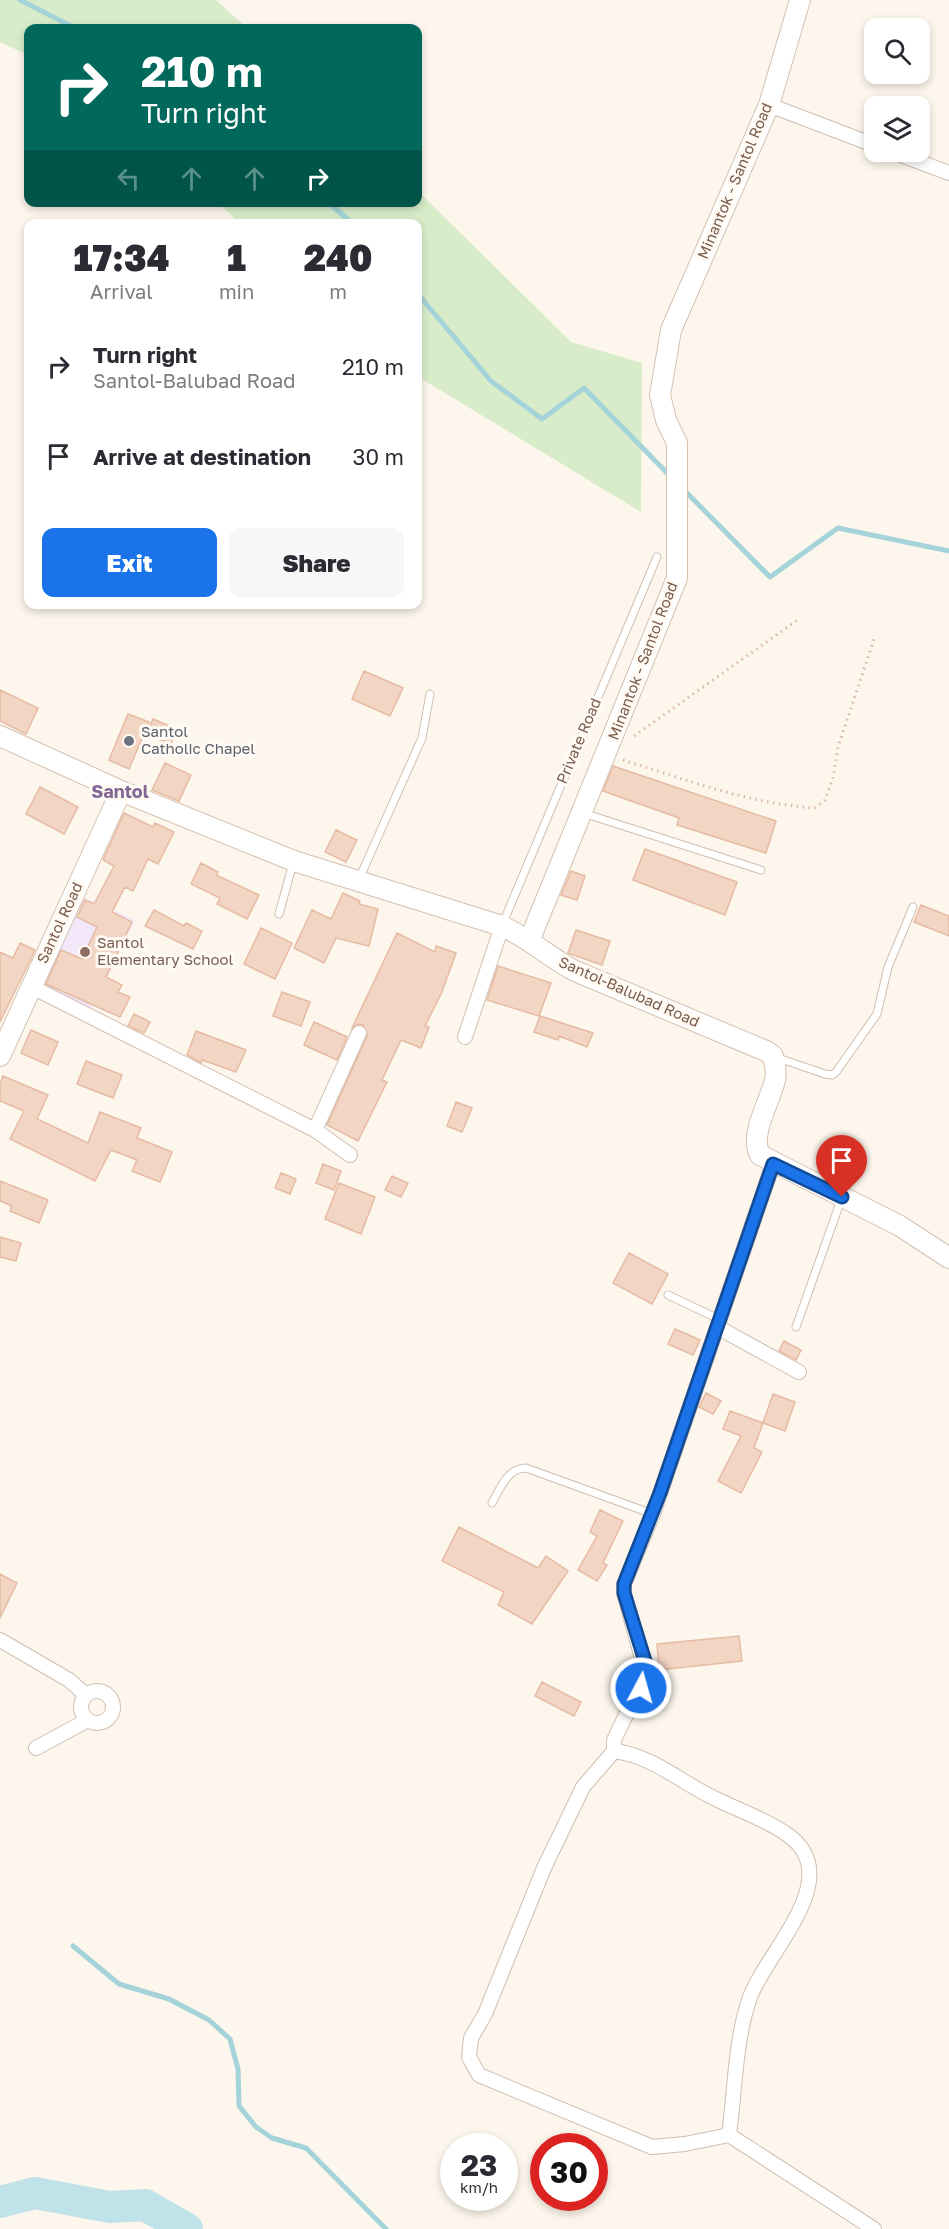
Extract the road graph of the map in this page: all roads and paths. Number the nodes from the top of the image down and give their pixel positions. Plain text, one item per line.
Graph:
1 (800, 0) edge
2 (769, 105) junction
3 (864, 140) edge
4 (921, 162) edge
5 (949, 172) edge
6 (657, 557) dead end
7 (799, 620) dead end
8 (874, 639) dead end
9 (430, 694) dead end
10 (0, 736) edge
11 (606, 754) junction
12 (121, 791) junction
13 (582, 813) junction
14 (294, 861) junction
15 (761, 870) dead end
16 (358, 881) junction
17 (913, 907) dead end
18 (279, 914) dead end
19 (502, 926) junction
20 (530, 939) junction
21 (30, 986) junction
22 (359, 1033) dead end
23 (465, 1037) dead end
24 (0, 1056) edge
25 (773, 1056) junction
26 (315, 1130) junction
27 (350, 1155) dead end
28 (773, 1164) junction
29 (842, 1197) junction
30 (949, 1258) edge
31 (668, 1295) dead end
32 (720, 1324) junction
33 (796, 1327) dead end
34 (799, 1372) dead end
35 (492, 1503) dead end
36 (653, 1514) junction
37 (0, 1640) edge
38 (86, 1695) junction
39 (88, 1720) junction
40 (36, 1748) dead end
41 (614, 1751) junction
42 (729, 2135) junction
43 (874, 2229) edge

1 - 2 street, Minantok - Santol Road
2 - 3 street
2 - 11 street, Minantok - Santol Road
4 - 5 street
6 - 19 lane, Private Road
7 - 11 path
8 - 11 path
9 - 16 lane
10 - 12 street, Santol-Balubad Road
11 - 13 street, Minantok - Santol Road
12 - 14 street, Santol-Balubad Road
12 - 21 street, Santol Road
13 - 15 lane
13 - 20 street, Minantok - Santol Road
14 - 16 street, Santol-Balubad Road
14 - 18 lane
16 - 19 street, Santol-Balubad Road
17 - 25 lane
19 - 20 street, Santol-Balubad Road
19 - 23 street
20 - 25 street, Santol-Balubad Road
21 - 24 street, Santol Road
21 - 26 street
22 - 26 street
25 - 28 street
26 - 27 street
28 - 29 street
28 - 32 street
29 - 30 street
29 - 33 lane
31 - 32 lane
32 - 34 street
32 - 36 street
35 - 36 lane
36 - 41 street
37 - 38 street
38 - 39 street
38 - 39 street
39 - 40 street
41 - 42 street
41 - 42 street
42 - 43 street

